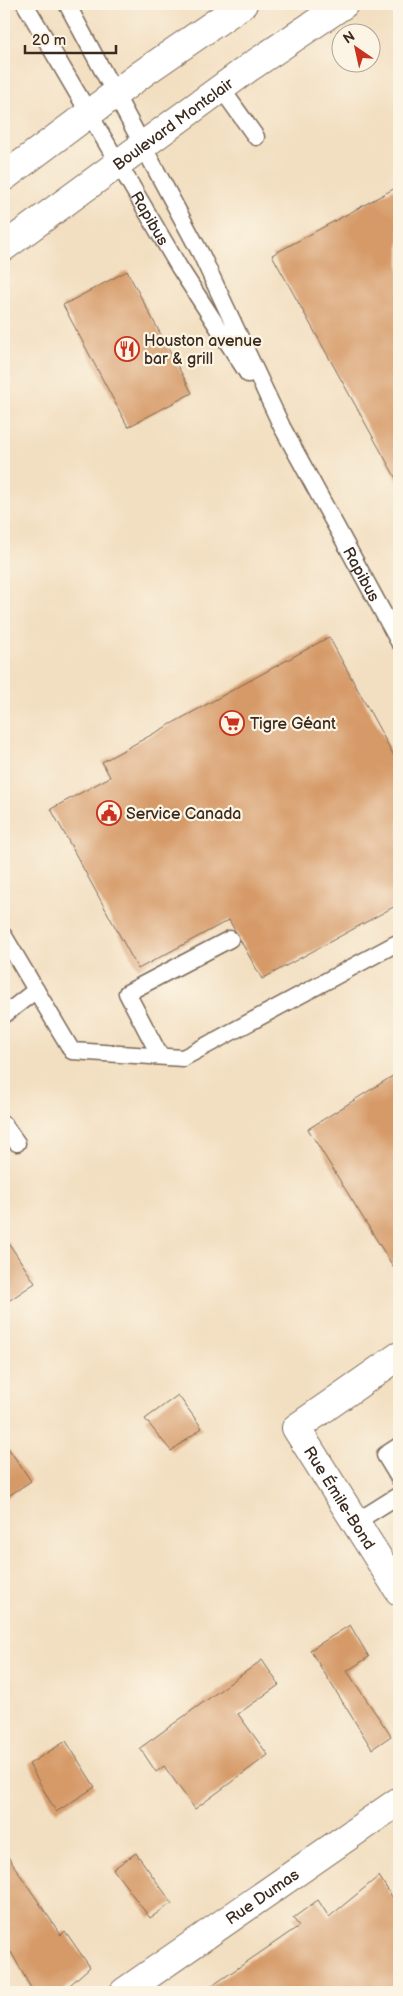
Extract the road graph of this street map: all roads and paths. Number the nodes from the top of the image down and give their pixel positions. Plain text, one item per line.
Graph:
1 (25, 4) edge
2 (244, 4) edge
3 (344, 4) edge
4 (68, 7) edge
5 (221, 88) junction
6 (115, 94) junction
7 (89, 113) junction
8 (256, 137) dead end
9 (143, 145) junction
10 (118, 163) junction
11 (4, 177) edge
12 (4, 247) edge
13 (282, 427) junction
14 (399, 642) edge
15 (4, 936) edge
16 (230, 939) dead end
17 (399, 942) edge
18 (36, 990) junction
19 (4, 1015) edge
20 (160, 1056) junction
21 (4, 1125) edge
22 (17, 1143) dead end
23 (399, 1356) edge
24 (399, 1446) edge
25 (399, 1478) edge
26 (399, 1494) edge
27 (356, 1522) junction
28 (399, 1591) edge
29 (399, 1801) edge
30 (124, 1992) edge

1 - 7 lane, Rapibus
2 - 6 main road
3 - 5 main road, Boulevard Montclair
4 - 6 lane, Rapibus
5 - 8 lane
5 - 9 main road, Boulevard Montclair
6 - 7 main road
6 - 9 lane, Rapibus
7 - 10 lane, Rapibus
7 - 11 main road
9 - 10 main road, Boulevard Montclair
9 - 13 lane, Rapibus
10 - 12 main road, Boulevard Montclair
10 - 13 lane, Rapibus
13 - 14 lane, Rapibus
15 - 18 lane
16 - 20 lane
17 - 20 lane
18 - 19 lane
18 - 20 lane
21 - 22 lane
23 - 27 main road, Rue Émile-Bond
24 - 25 lane
26 - 27 lane
27 - 28 main road, Rue Émile-Bond
29 - 30 main road, Rue Dumas

